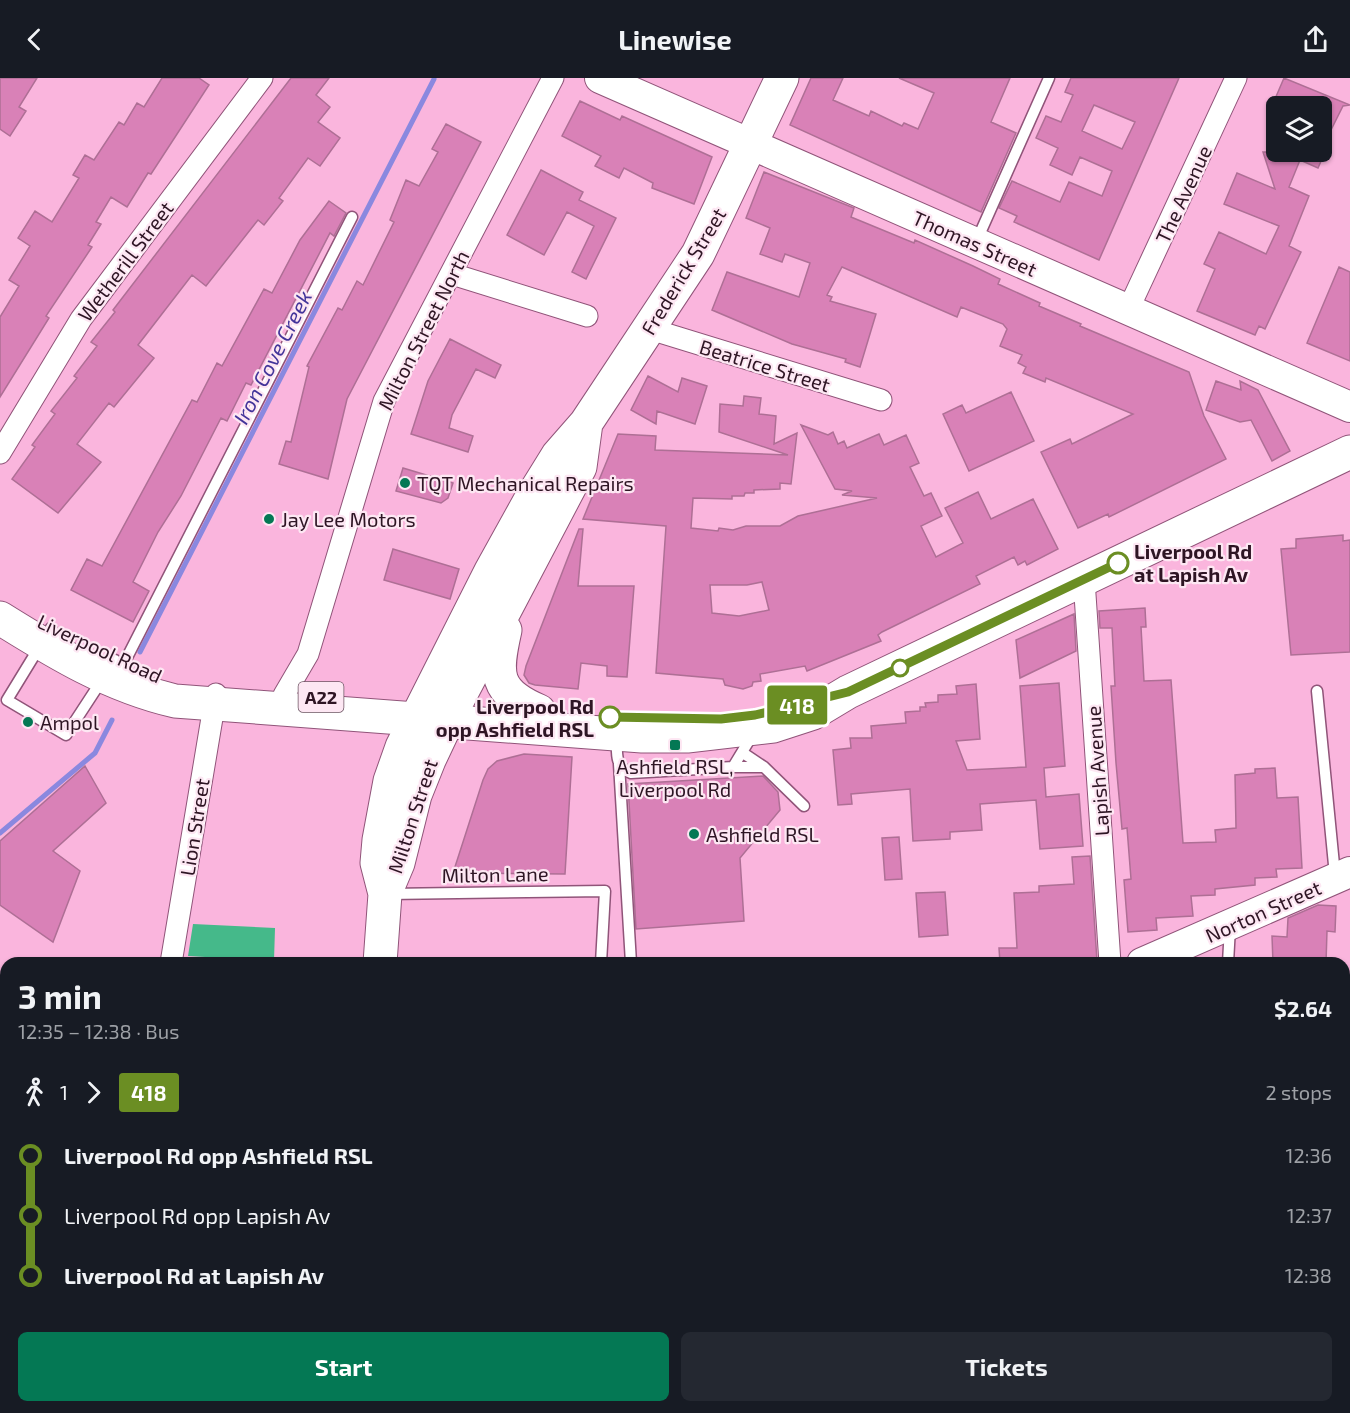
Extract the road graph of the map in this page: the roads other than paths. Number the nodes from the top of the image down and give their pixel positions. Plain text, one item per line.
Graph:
1 (262, 78) edge
2 (553, 78) edge
3 (600, 78) edge
4 (782, 78) edge
5 (1049, 78) edge
6 (1236, 78) edge
7 (752, 144) junction
8 (352, 217) dead end
9 (976, 243) junction
10 (452, 274) junction
11 (1128, 310) junction
12 (587, 316) dead end
13 (650, 329) junction
14 (881, 400) dead end
15 (1350, 407) edge
16 (586, 423) junction
17 (1350, 452) edge
18 (0, 453) edge
19 (1084, 579) junction
20 (0, 599) edge
21 (510, 602) junction
22 (0, 618) edge
23 (46, 635) junction
24 (114, 671) junction
25 (1317, 691) dead end
26 (848, 692) junction
27 (284, 695) junction
28 (215, 698) junction
29 (539, 711) junction
30 (436, 712) junction
31 (750, 741) junction
32 (618, 749) junction
33 (733, 767) junction
34 (764, 767) junction
35 (804, 806) dead end
36 (1343, 875) edge
37 (385, 894) junction
38 (1230, 926) junction
39 (172, 957) edge
40 (380, 957) edge
41 (601, 957) edge
42 (631, 957) edge
43 (1110, 957) edge
44 (1156, 957) edge
45 (1228, 957) edge

1 - 18 street, Wetherill Street
2 - 10 street, Milton Street North
3 - 7 main road, Thomas Street
4 - 7 main road, Frederick Street
5 - 9 lane
6 - 11 street, The Avenue
7 - 9 main road, Thomas Street
7 - 13 main road, Frederick Street
8 - 24 lane
9 - 11 main road, Thomas Street
10 - 12 street
10 - 27 street, Milton Street North
11 - 15 main road, Thomas Street
13 - 14 street, Beatrice Street
13 - 16 main road, Frederick Street
16 - 21 main road, Frederick Street
16 - 30 main road, Frederick Street
17 - 19 main road, Liverpool Road / A22
19 - 26 main road, Liverpool Road / A22
19 - 43 street, Lapish Avenue
20 - 23 main road, Liverpool Road / A22
21 - 29 main road
21 - 30 main road, Frederick Street
22 - 23 main road, Liverpool Road / A22
23 - 24 main road, Liverpool Road / A22
23 - 24 lane
24 - 28 main road, Liverpool Road / A22
25 - 36 lane
26 - 29 main road, Liverpool Road / A22
26 - 31 main road, Liverpool Road / A22
27 - 28 main road, Liverpool Road / A22
27 - 30 main road, Liverpool Road / A22
28 - 30 main road, Liverpool Road / A22
28 - 39 street, Lion Street
29 - 30 main road, Liverpool Road / A22
30 - 32 main road, Liverpool Road / A22
30 - 37 main road, Milton Street
31 - 32 main road, Liverpool Road / A22
31 - 33 lane
31 - 34 lane
32 - 33 lane
32 - 42 lane
33 - 34 lane
34 - 35 lane
36 - 38 main road, Norton Street
37 - 40 main road, Milton Street
37 - 41 lane, Milton Lane
38 - 44 main road, Norton Street
38 - 45 lane

